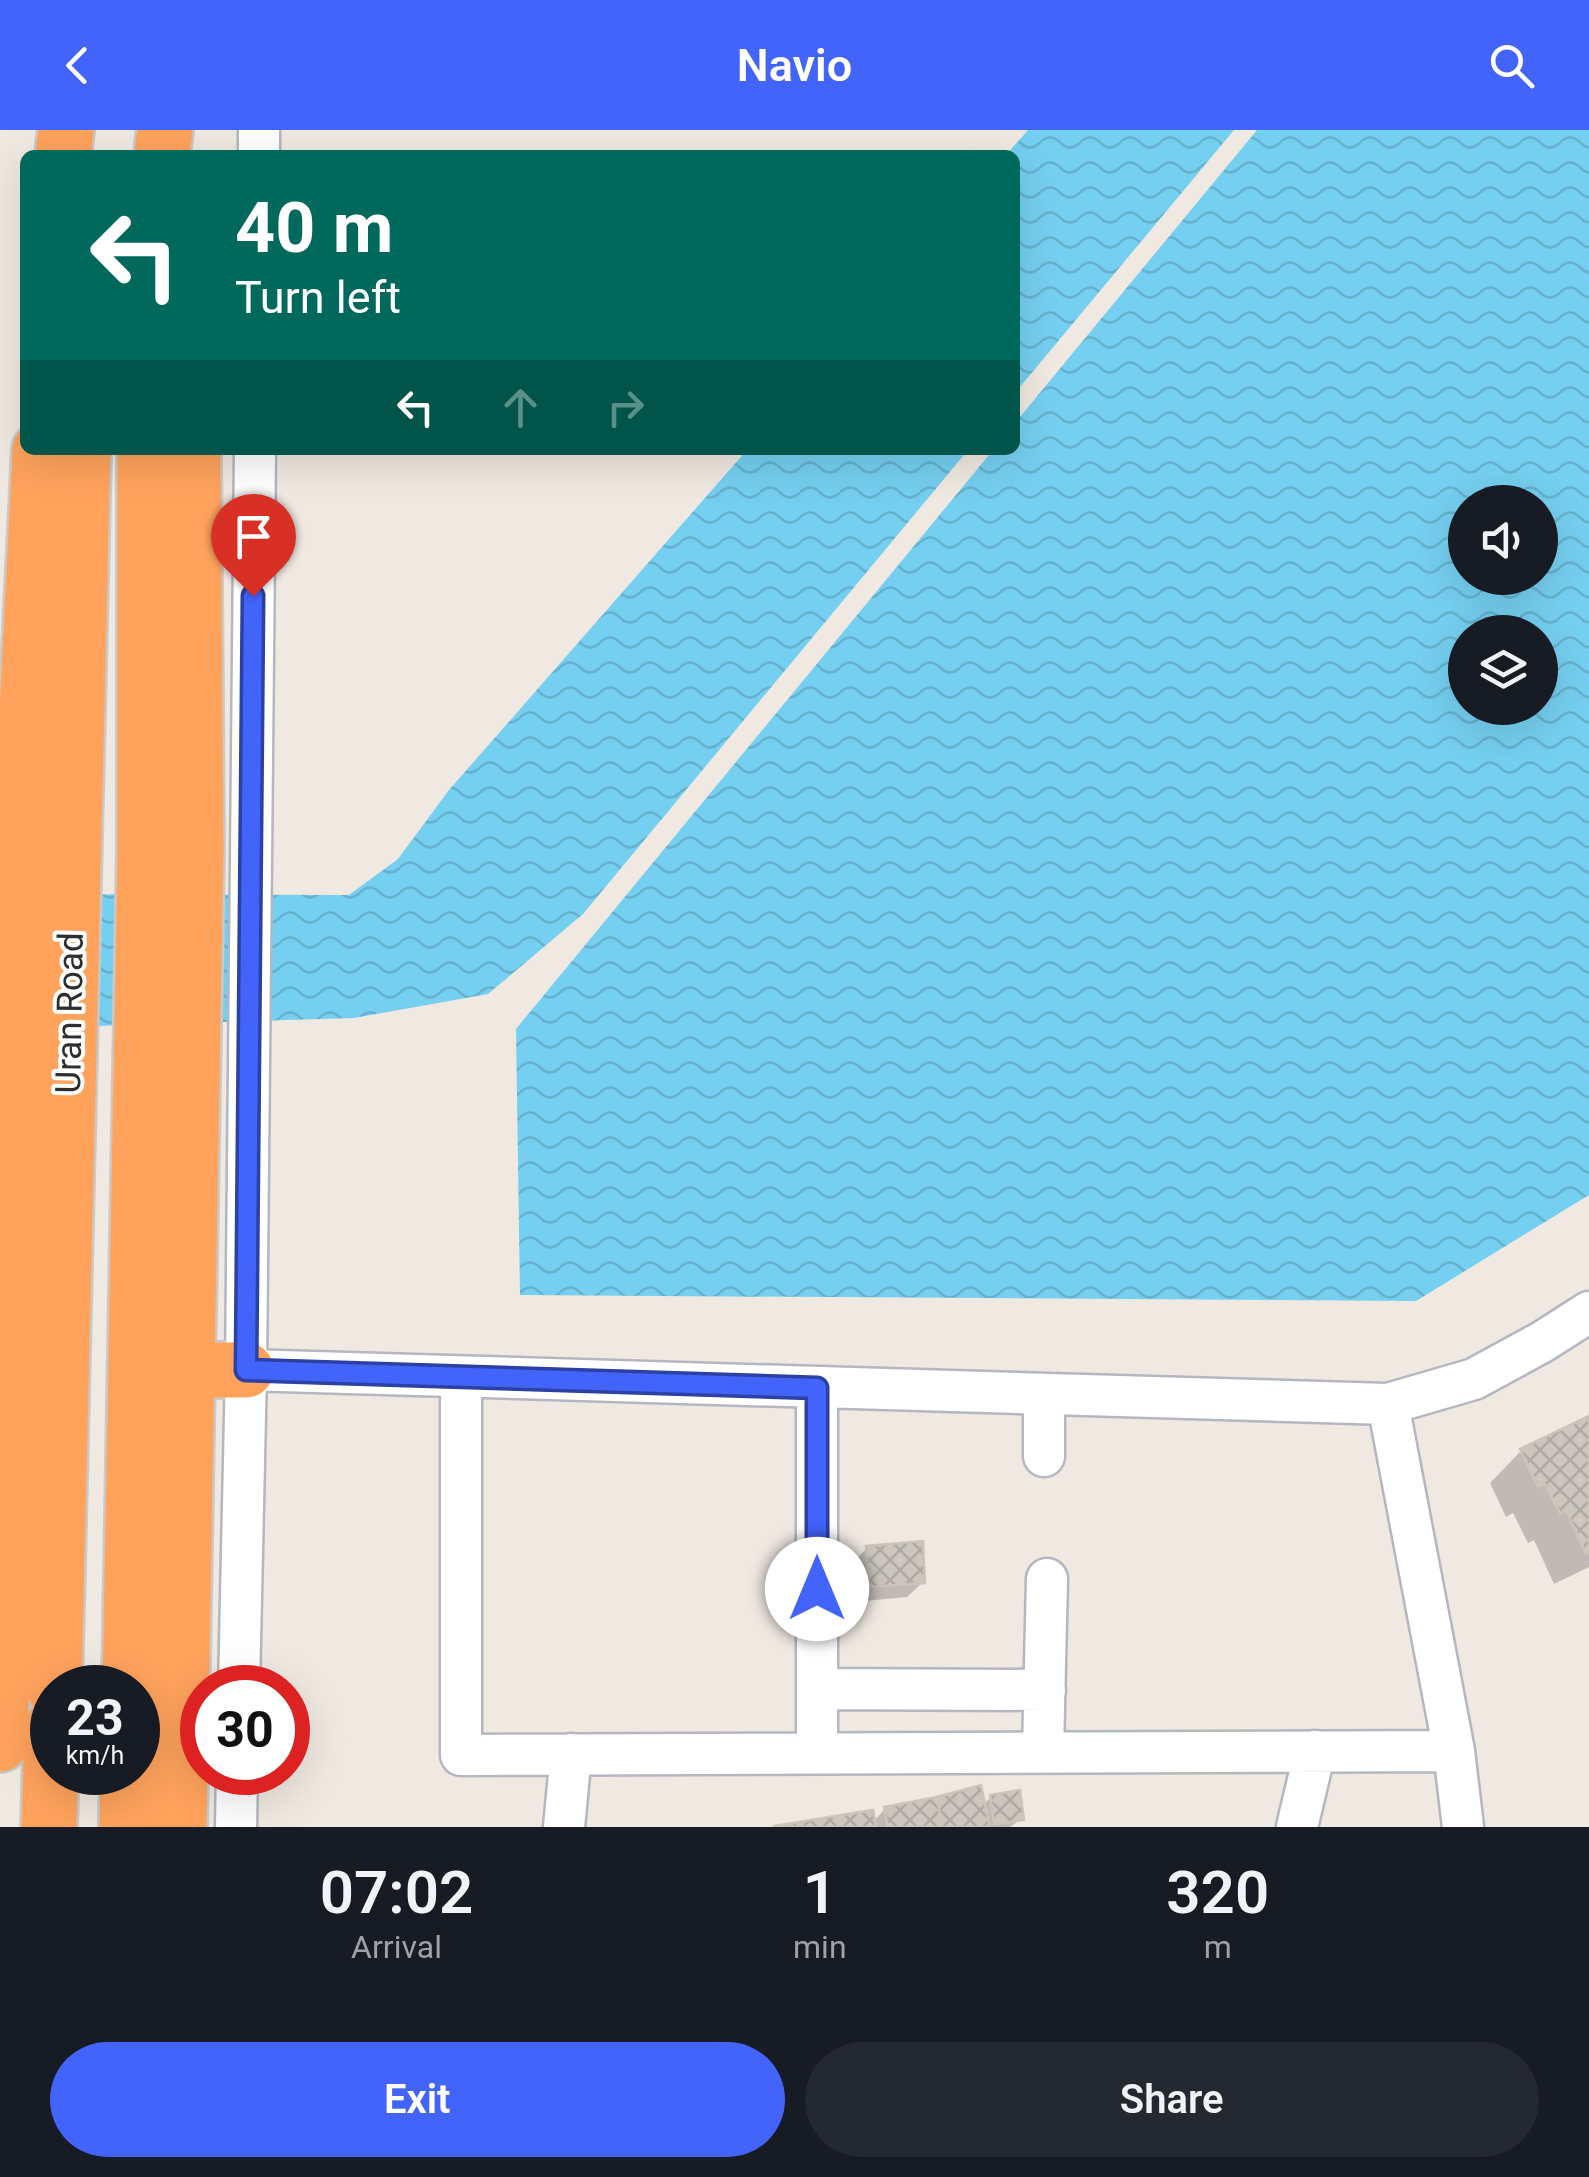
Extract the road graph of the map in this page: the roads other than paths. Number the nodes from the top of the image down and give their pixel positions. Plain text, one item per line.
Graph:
1 (40, 455) edge
2 (83, 455) edge
3 (145, 455) edge
4 (193, 455) edge
5 (255, 455) edge
6 (47, 851) junction
7 (170, 851) junction
8 (167, 1067) junction
9 (1589, 1312) edge
10 (187, 1370) junction
11 (246, 1370) junction
12 (461, 1377) junction
13 (817, 1388) junction
14 (1044, 1394) junction
15 (4, 1402) edge
16 (1388, 1404) junction
17 (1044, 1456) dead end
18 (1047, 1580) dead end
19 (55, 1665) edge
20 (130, 1665) edge
21 (240, 1665) edge
22 (817, 1689) junction
23 (1045, 1690) junction
24 (0, 1744) edge
25 (1454, 1750) junction
26 (1315, 1751) junction
27 (1043, 1752) junction
28 (571, 1754) junction
29 (817, 1754) junction
30 (51, 1795) edge
31 (128, 1795) edge
32 (237, 1795) edge
33 (50, 1827) edge
34 (127, 1827) edge
35 (179, 1827) edge
36 (236, 1827) edge
37 (564, 1827) edge
38 (1296, 1827) edge
39 (1463, 1827) edge

1 - 6 highway, Uran Road
2 - 6 highway, Uran Road
3 - 7 highway, Uran Road
4 - 7 highway, Uran Road
5 - 11 street
6 - 15 highway, Uran Road
6 - 19 highway, Uran Road
7 - 8 highway, Uran Road
8 - 10 highway, Uran Road
8 - 20 highway, Uran Road
9 - 16 street
10 - 11 highway
10 - 35 highway, Uran Road
11 - 12 street
11 - 21 street
12 - 13 street
12 - 28 street
13 - 14 street
13 - 22 street
14 - 16 street
14 - 17 street
15 - 24 highway, Uran Road
16 - 25 street
18 - 23 street
22 - 23 street
22 - 29 street
23 - 27 street
25 - 26 street
25 - 39 street
26 - 27 street
26 - 38 street
27 - 29 street
28 - 29 street
28 - 37 street
30 - 33 highway
31 - 34 highway
32 - 36 street

